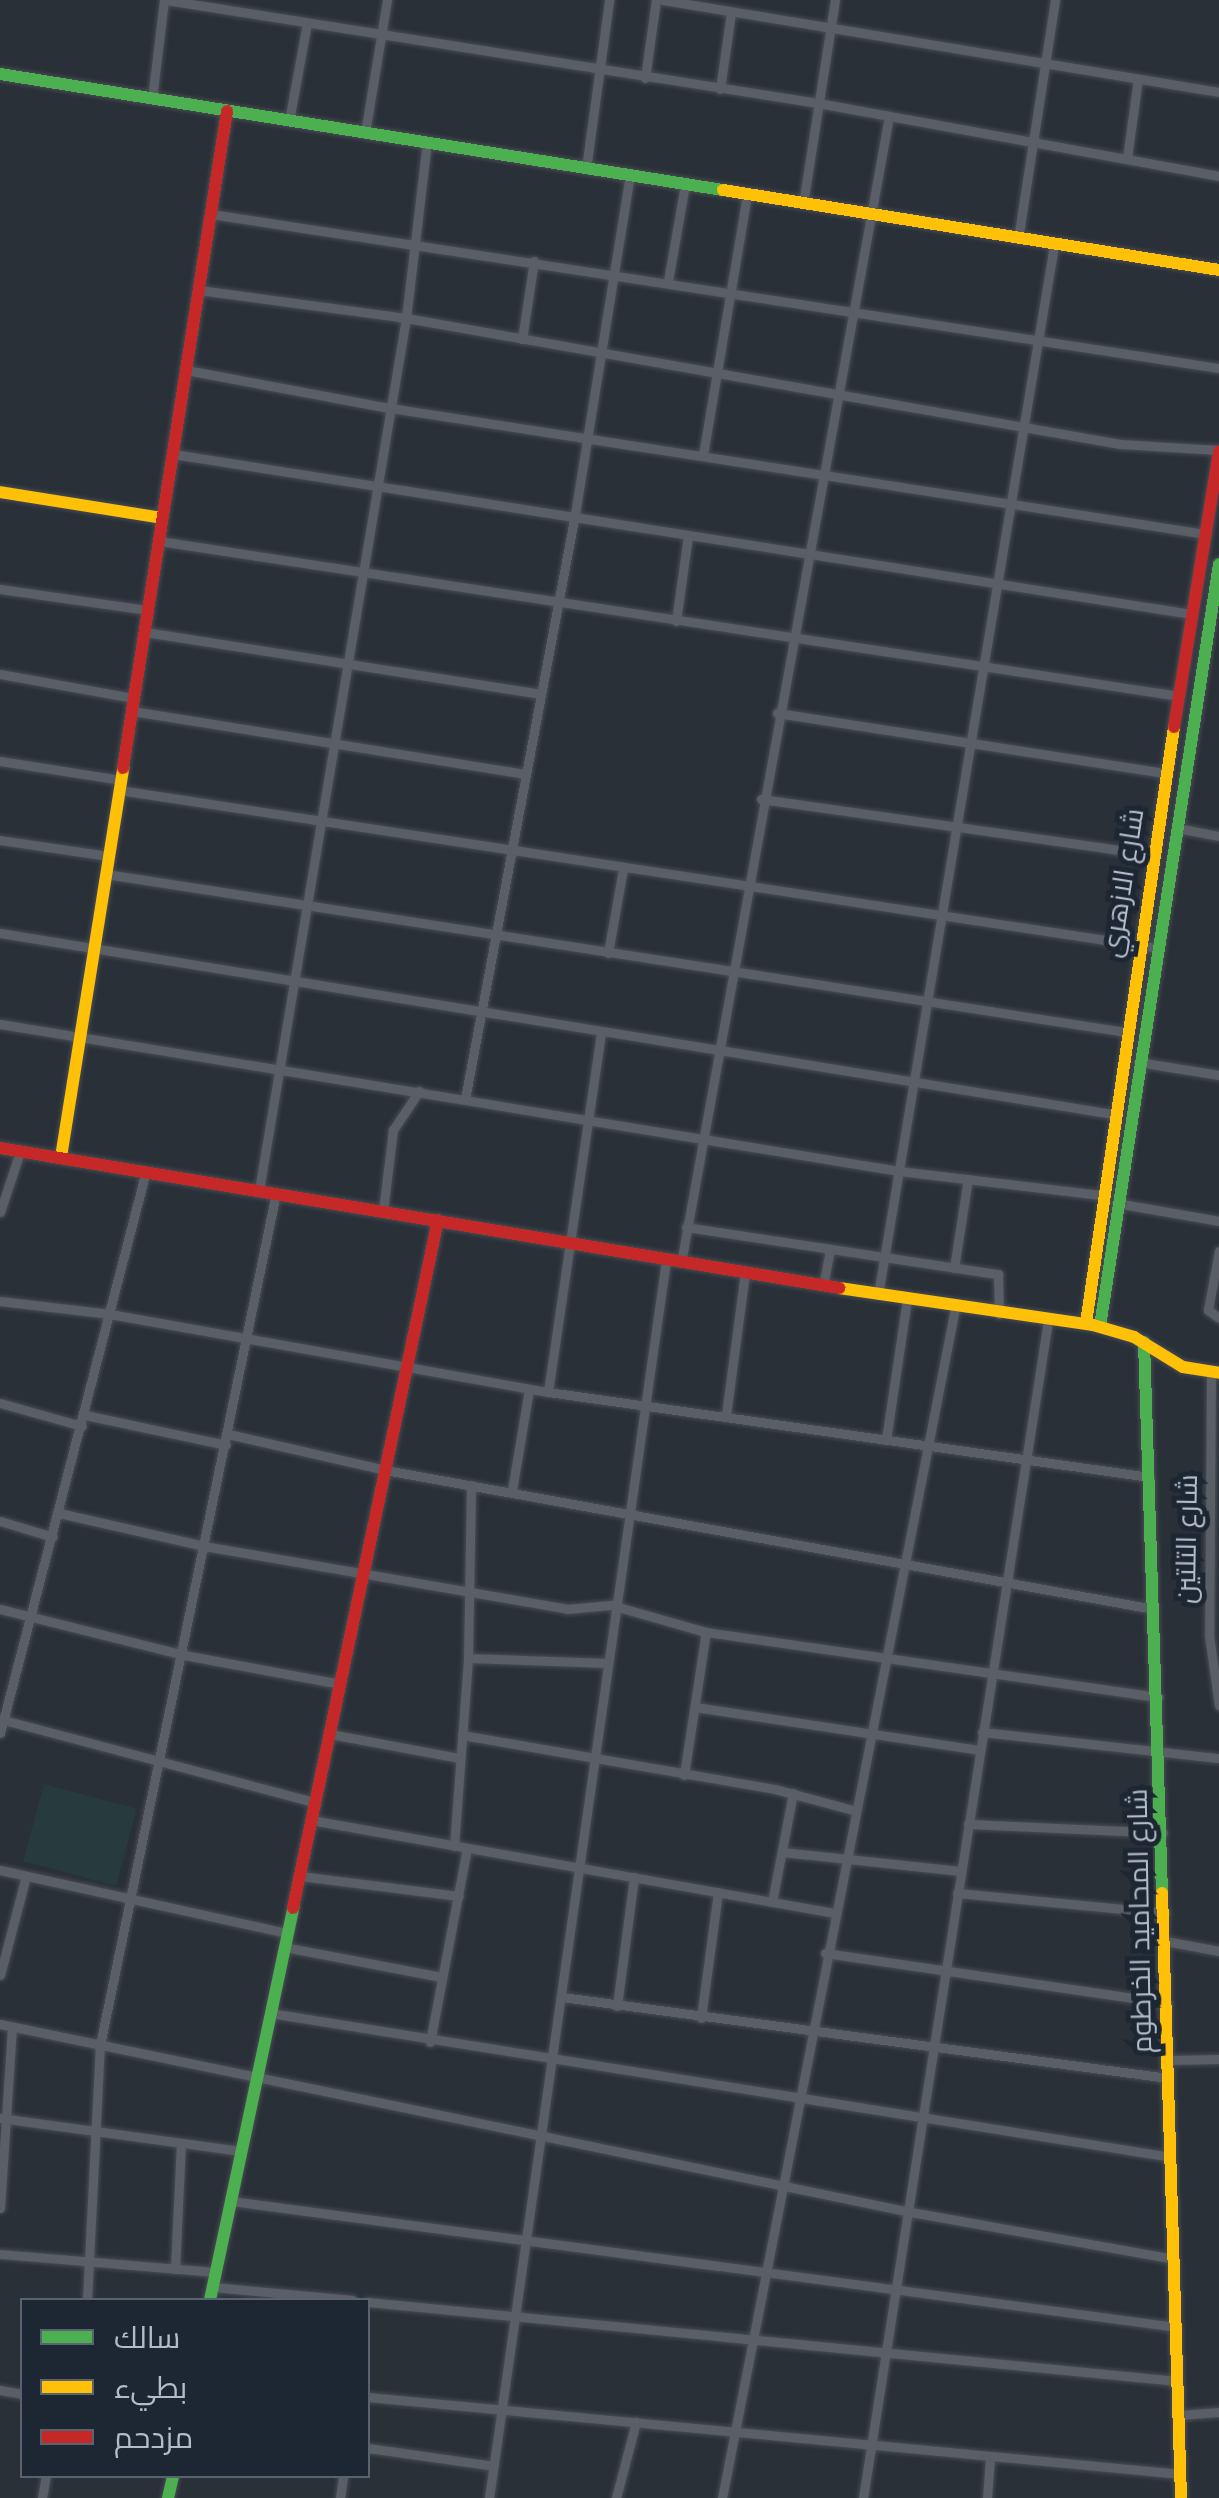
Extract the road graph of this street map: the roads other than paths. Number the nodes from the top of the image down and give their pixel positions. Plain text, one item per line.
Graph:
1 (165, 0) edge
2 (387, 0) edge
3 (610, 0) edge
4 (660, 0) edge
5 (835, 0) edge
6 (1055, 0) edge
7 (732, 13) junction
8 (306, 24) junction
9 (830, 28) junction
10 (381, 36) junction
11 (1045, 62) junction
12 (596, 71) junction
13 (0, 74) edge
14 (645, 78) junction
15 (1138, 80) junction
16 (720, 89) junction
17 (1219, 92) edge
18 (152, 99) junction
19 (818, 103) junction
20 (227, 111) junction
21 (889, 116) junction
22 (288, 121) junction
23 (365, 133) junction
24 (1032, 143) junction
25 (427, 144) junction
26 (1128, 158) junction
27 (586, 169) junction
28 (630, 176) junction
29 (1219, 176) edge
30 (685, 185) junction
31 (747, 195) junction
32 (803, 204) junction
33 (211, 214) junction
34 (871, 216) junction
35 (1018, 239) junction
36 (412, 244) junction
37 (1054, 245) junction
38 (534, 261) junction
39 (1219, 270) edge
40 (614, 272) junction
41 (668, 281) junction
42 (199, 290) junction
43 (730, 291) junction
44 (855, 309) junction
45 (406, 318) junction
46 (522, 339) junction
47 (1038, 340) junction
48 (603, 354) junction
49 (1219, 368) edge
50 (186, 370) junction
51 (718, 372) junction
52 (835, 391) junction
53 (390, 408) junction
54 (1024, 424) junction
55 (589, 436) junction
56 (1219, 451) edge
57 (172, 454) junction
58 (704, 455) junction
59 (820, 474) junction
60 (376, 483) junction
61 (0, 492) edge
62 (1011, 503) junction
63 (575, 514) junction
64 (162, 518) junction
65 (1206, 534) junction
66 (688, 536) junction
67 (159, 541) junction
68 (805, 556) junction
69 (1219, 564) edge
70 (362, 570) junction
71 (997, 586) junction
72 (0, 588) edge
73 (1217, 593) edge
74 (557, 602) junction
75 (147, 610) junction
76 (1192, 614) junction
77 (676, 622) junction
78 (144, 632) junction
79 (792, 637) junction
80 (345, 662) junction
81 (984, 664) junction
82 (0, 674) edge
83 (541, 694) junction
84 (1179, 696) junction
85 (133, 704) junction
86 (777, 713) junction
87 (331, 744) junction
88 (970, 745) junction
89 (0, 761) edge
90 (1166, 772) junction
91 (526, 774) junction
92 (120, 785) junction
93 (761, 800) junction
94 (318, 825) junction
95 (1177, 828) junction
96 (956, 829) junction
97 (1219, 836) edge
98 (0, 840) edge
99 (511, 852) junction
100 (1153, 855) junction
101 (109, 856) junction
102 (623, 869) junction
103 (106, 874) junction
104 (746, 888) junction
105 (308, 902) junction
106 (941, 919) junction
107 (0, 933) edge
108 (496, 934) junction
109 (1139, 945) junction
110 (1157, 948) junction
111 (94, 950) junction
112 (608, 953) junction
113 (730, 973) junction
114 (296, 982) junction
115 (927, 1003) junction
116 (482, 1013) junction
117 (0, 1024) edge
118 (1125, 1032) junction
119 (601, 1034) junction
120 (80, 1036) junction
121 (718, 1054) junction
122 (1138, 1062) junction
123 (282, 1066) junction
124 (1219, 1075) edge
125 (913, 1086) junction
126 (418, 1091) junction
127 (464, 1099) junction
128 (1114, 1114) junction
129 (588, 1118) junction
130 (701, 1136) junction
131 (0, 1148) edge
132 (20, 1152) junction
133 (61, 1157) junction
134 (146, 1171) junction
135 (899, 1171) junction
136 (968, 1179) junction
137 (259, 1190) junction
138 (276, 1193) junction
139 (1101, 1195) junction
140 (1116, 1203) junction
141 (383, 1211) junction
142 (0, 1212) edge
143 (438, 1220) junction
144 (1219, 1221) edge
145 (686, 1227) junction
146 (573, 1244) junction
147 (830, 1249) junction
148 (1219, 1252) edge
149 (884, 1257) junction
150 (666, 1260) junction
151 (681, 1263) junction
152 (954, 1268) junction
153 (745, 1273) junction
154 (824, 1286) junction
155 (878, 1296) junction
156 (907, 1300) junction
157 (0, 1301) edge
158 (955, 1308) junction
159 (110, 1314) junction
160 (999, 1314) junction
161 (1219, 1318) edge
162 (1048, 1320) junction
163 (1086, 1324) junction
164 (1100, 1326) junction
165 (248, 1342) junction
166 (1144, 1342) junction
167 (407, 1369) junction
168 (1215, 1373) edge
169 (528, 1388) junction
170 (548, 1392) junction
171 (0, 1403) edge
172 (642, 1405) junction
173 (726, 1415) junction
174 (84, 1421) junction
175 (227, 1440) junction
176 (886, 1440) junction
177 (929, 1444) junction
178 (1215, 1456) edge
179 (1028, 1458) junction
180 (385, 1470) junction
181 (1150, 1477) junction
182 (472, 1485) junction
183 (512, 1490) junction
184 (59, 1513) junction
185 (624, 1514) junction
186 (0, 1520) edge
187 (52, 1538) junction
188 (204, 1546) junction
189 (1214, 1563) edge
190 (904, 1565) junction
191 (364, 1572) junction
192 (1008, 1584) junction
193 (466, 1589) junction
194 (612, 1605) junction
195 (0, 1609) edge
196 (1156, 1609) junction
197 (32, 1618) junction
198 (706, 1632) junction
199 (184, 1655) junction
200 (468, 1658) junction
201 (886, 1658) junction
202 (1214, 1660) edge
203 (608, 1663) junction
204 (992, 1674) junction
205 (340, 1684) junction
206 (1159, 1697) junction
207 (1219, 1705) edge
208 (695, 1707) junction
209 (2, 1720) edge
210 (982, 1732) junction
211 (0, 1733) edge
212 (868, 1733) junction
213 (330, 1734) junction
214 (462, 1735) junction
215 (1161, 1748) junction
216 (980, 1750) junction
217 (460, 1758) junction
218 (1219, 1758) edge
219 (596, 1761) junction
220 (156, 1762) junction
221 (684, 1774) junction
222 (793, 1794) junction
223 (315, 1802) junction
224 (853, 1810) junction
225 (311, 1820) junction
226 (968, 1824) junction
227 (1162, 1833) junction
228 (454, 1846) junction
229 (467, 1848) junction
230 (782, 1852) junction
231 (844, 1860) junction
232 (581, 1867) junction
233 (0, 1870) edge
234 (960, 1871) junction
235 (26, 1876) junction
236 (300, 1876) junction
237 (634, 1877) junction
238 (718, 1892) junction
239 (957, 1893) junction
240 (459, 1896) junction
241 (128, 1898) junction
242 (772, 1902) junction
243 (834, 1913) junction
244 (1164, 1913) junction
245 (288, 1932) junction
246 (1165, 1941) junction
247 (284, 1948) junction
248 (1219, 1951) edge
249 (825, 1953) junction
250 (943, 1971) junction
251 (0, 1976) edge
252 (442, 1977) junction
253 (562, 1997) junction
254 (1167, 2002) junction
255 (618, 2006) junction
256 (270, 2013) junction
257 (702, 2018) junction
258 (0, 2024) edge
259 (12, 2026) junction
260 (810, 2031) junction
261 (430, 2042) junction
262 (100, 2045) junction
263 (930, 2046) junction
264 (1169, 2060) junction
265 (1219, 2060) edge
266 (554, 2062) junction
267 (258, 2076) junction
268 (1168, 2078) junction
269 (797, 2102) junction
270 (2, 2118) edge
271 (919, 2122) junction
272 (97, 2130) junction
273 (544, 2136) junction
274 (181, 2144) junction
275 (242, 2151) junction
276 (1172, 2157) junction
277 (780, 2184) junction
278 (231, 2201) junction
279 (0, 2208) edge
280 (904, 2211) junction
281 (527, 2237) junction
282 (0, 2254) edge
283 (1174, 2259) junction
284 (90, 2262) junction
285 (176, 2269) junction
286 (216, 2272) junction
287 (764, 2274) junction
288 (892, 2290) junction
289 (211, 2294) edge
290 (87, 2298) edge
291 (305, 2298) edge
292 (370, 2302) edge
293 (516, 2316) junction
294 (1176, 2327) junction
295 (751, 2342) junction
296 (881, 2356) junction
297 (1177, 2381) junction
298 (370, 2397) edge
299 (502, 2409) junction
300 (1219, 2412) edge
301 (1179, 2415) junction
302 (636, 2422) junction
303 (734, 2432) junction
304 (870, 2447) junction
305 (370, 2448) edge
306 (990, 2458) junction
307 (494, 2466) junction
308 (1181, 2474) junction
309 (489, 2498) edge
310 (616, 2498) edge
311 (722, 2498) edge
312 (862, 2498) edge
313 (988, 2498) edge
314 (1181, 2498) edge

1 - 8 street
1 - 18 street
2 - 10 street
3 - 12 street
4 - 7 street
4 - 14 street
5 - 9 street
6 - 11 street
7 - 9 street
7 - 16 street
8 - 10 street
8 - 22 street
9 - 11 street
9 - 19 street
10 - 12 street
10 - 23 street
11 - 15 street
11 - 24 street
12 - 14 street
12 - 27 street
13 - 18 street
14 - 16 street
15 - 17 street
15 - 26 street
16 - 19 street
18 - 20 street
19 - 21 street
19 - 32 street
20 - 22 street
20 - 33 street
21 - 24 street
21 - 34 street
22 - 23 street
23 - 25 street
24 - 26 street
24 - 35 street
25 - 27 street
25 - 36 street
26 - 29 street
27 - 28 street
28 - 30 street
28 - 40 street
30 - 31 street
30 - 41 street
31 - 32 street
31 - 43 street
32 - 34 street
33 - 36 street
33 - 42 street
34 - 35 street
34 - 44 street
35 - 37 street
36 - 38 street
36 - 45 street
37 - 39 street
37 - 47 street
38 - 40 street
38 - 46 street
40 - 41 street
40 - 48 street
41 - 43 street
42 - 45 street
42 - 50 street
43 - 44 street
43 - 51 street
44 - 47 street
44 - 52 street
45 - 46 street
45 - 53 street
46 - 48 street
47 - 49 street
47 - 54 street
48 - 51 street
48 - 55 street
50 - 53 street
50 - 57 street
51 - 52 street
51 - 58 street
52 - 54 street
52 - 59 street
53 - 55 street
53 - 60 street
54 - 56 street
54 - 62 street
55 - 58 street
55 - 63 street
56 - 65 street, شارع الازهري
57 - 60 street
57 - 64 street
58 - 59 street
59 - 62 street
59 - 68 street
60 - 63 street
60 - 70 street
61 - 64 street
62 - 65 street
62 - 71 street
63 - 66 street
63 - 74 street
64 - 67 street
65 - 76 street, شارع الازهري
66 - 68 street
66 - 77 street
67 - 70 street
67 - 75 street
68 - 71 street
68 - 79 street
69 - 73 street, شارع الازهري
70 - 74 street
70 - 80 street
71 - 76 street
71 - 81 street
72 - 75 street
73 - 95 street, شارع الازهري
74 - 77 street
74 - 83 street
75 - 78 street
76 - 84 street, شارع الازهري
77 - 79 street
78 - 80 street
78 - 85 street
79 - 81 street
79 - 86 street
80 - 83 street
80 - 87 street
81 - 84 street
81 - 88 street
82 - 85 street
83 - 91 street
84 - 90 street, شارع الازهري
85 - 87 street
85 - 92 street
86 - 88 street
86 - 93 street
87 - 91 street
87 - 94 street
88 - 90 street
88 - 96 street
89 - 92 street
90 - 100 street, شارع الازهري
91 - 99 street
92 - 94 street
92 - 101 street
93 - 96 street
93 - 104 street
94 - 99 street
94 - 105 street
95 - 97 street
95 - 110 street, شارع الازهري
96 - 100 street
96 - 106 street
98 - 101 street
99 - 102 street
99 - 108 street
100 - 109 street, شارع الازهري
101 - 103 street
102 - 104 street
102 - 112 street
103 - 105 street
103 - 111 street
104 - 106 street
104 - 113 street
105 - 108 street
105 - 114 street
106 - 109 street
106 - 115 street
107 - 111 street
108 - 112 street
108 - 116 street
109 - 110 street
109 - 118 street, شارع الازهري
110 - 122 street, شارع الازهري
111 - 114 street
111 - 120 street
112 - 113 street
113 - 115 street
113 - 121 street
114 - 116 street
114 - 123 street
115 - 118 street
115 - 125 street
116 - 119 street
116 - 127 street
117 - 120 street
118 - 128 street, شارع الازهري
119 - 121 street
119 - 129 street
120 - 123 street
120 - 133 street
121 - 125 street
121 - 130 street
122 - 124 street
122 - 140 street, شارع الازهري
123 - 126 street
123 - 137 street
125 - 128 street
125 - 135 street
126 - 127 street
126 - 141 street
127 - 129 street
128 - 139 street, شارع الازهري
129 - 130 street
129 - 146 street
130 - 135 street
130 - 145 street
131 - 132 street
132 - 133 street
132 - 142 street
133 - 134 street
134 - 137 street
134 - 159 street
135 - 136 street
135 - 149 street
136 - 139 street
136 - 152 street
137 - 138 street
138 - 141 street
138 - 165 street
139 - 163 street, شارع الازهري
140 - 144 street
140 - 164 street, شارع الازهري
141 - 143 street
143 - 146 street
143 - 167 street
145 - 147 street
145 - 151 street
146 - 150 street
146 - 170 street
147 - 149 street
147 - 154 street
148 - 161 street
149 - 152 street
149 - 155 street
150 - 151 street
150 - 172 street
151 - 153 street
152 - 160 street
153 - 154 street
153 - 173 street
154 - 155 street
155 - 156 street
156 - 158 street
156 - 176 street
157 - 159 street
158 - 160 street
158 - 177 street
159 - 165 street
159 - 174 street
160 - 162 street
162 - 163 street
162 - 179 street
163 - 164 street
164 - 166 street
165 - 167 street
165 - 175 street
166 - 168 street
166 - 181 street, شارع المحاميد الخرطوم
167 - 169 street
167 - 180 street
168 - 178 street, شارع التلتين
169 - 170 street
169 - 183 street
170 - 172 street
171 - 174 street
172 - 173 street
172 - 185 street
173 - 176 street
174 - 175 street
174 - 184 street
175 - 180 street
175 - 188 street
176 - 177 street
177 - 179 street
177 - 190 street
178 - 189 street, شارع التلتين
179 - 181 street
179 - 192 street
180 - 182 street
180 - 191 street
181 - 196 street, شارع المحاميد الخرطوم
182 - 183 street
182 - 193 street
183 - 185 street
184 - 187 street
184 - 188 street
185 - 190 street
185 - 194 street
186 - 187 street
187 - 197 street
188 - 191 street
188 - 199 street
189 - 202 street, شارع التلتين
190 - 192 street
190 - 201 street
191 - 193 street
191 - 205 street
192 - 196 street
192 - 204 street
193 - 194 street
193 - 200 street
194 - 198 street
194 - 203 street
195 - 197 street
196 - 206 street, شارع المحاميد الخرطوم
197 - 199 street
197 - 209 street
198 - 201 street
198 - 208 street
199 - 205 street
199 - 220 street
200 - 203 street
200 - 214 street
201 - 204 street
201 - 212 street
202 - 207 street, شارع التلتين
203 - 219 street
204 - 206 street
204 - 210 street
205 - 213 street
206 - 215 street, شارع المحاميد الخرطوم
208 - 212 street
208 - 221 street
209 - 211 street
209 - 220 street
210 - 215 street
210 - 216 street
212 - 216 street
212 - 224 street
213 - 217 street
213 - 223 street
214 - 217 street
214 - 219 street
215 - 218 street
215 - 227 street, شارع المحاميد الخرطوم
216 - 226 street
217 - 228 street
219 - 221 street
219 - 232 street
220 - 223 street
220 - 241 street
221 - 222 street
222 - 224 street
222 - 230 street
223 - 225 street
224 - 231 street
225 - 228 street
225 - 236 street
226 - 227 street
226 - 234 street
227 - 244 street, شارع المحاميد الخرطوم
228 - 229 street
229 - 232 street
229 - 240 street
230 - 231 street
230 - 242 street
231 - 234 street
231 - 243 street
232 - 237 street
232 - 253 street
233 - 235 street
234 - 239 street
235 - 241 street
235 - 251 street
236 - 240 street
236 - 245 street
237 - 238 street
237 - 255 street
238 - 242 street
238 - 257 street
239 - 244 street
239 - 250 street
240 - 252 street
241 - 245 street
241 - 262 street
242 - 243 street
243 - 249 street
244 - 246 street, شارع المحاميد الخرطوم
245 - 247 street
246 - 248 street
246 - 254 street, شارع المحاميد الخرطوم
247 - 252 street
247 - 256 street
249 - 250 street
249 - 260 street
250 - 254 street
250 - 263 street
252 - 261 street
253 - 255 street
253 - 266 street
254 - 264 street, شارع المحاميد الخرطوم
255 - 257 street
256 - 261 street
256 - 267 street
257 - 260 street
258 - 259 street
259 - 262 street
259 - 270 street
260 - 263 street
260 - 269 street
261 - 266 street
262 - 267 street
262 - 272 street
263 - 268 street
263 - 271 street
264 - 265 street
264 - 268 street, شارع المحاميد الخرطوم
266 - 269 street
266 - 273 street
267 - 273 street
267 - 275 street
268 - 276 street, شارع المحاميد الخرطوم
269 - 271 street
269 - 277 street
270 - 272 street
270 - 279 street
271 - 276 street
271 - 280 street
272 - 274 street
272 - 284 street
273 - 277 street
273 - 281 street
274 - 275 street
274 - 285 street
275 - 278 street
276 - 283 street, شارع المحاميد الخرطوم
277 - 280 street
277 - 287 street
278 - 281 street
278 - 286 street
280 - 283 street
280 - 288 street
281 - 287 street
281 - 293 street
282 - 284 street
283 - 294 street, شارع المحاميد الخرطوم
284 - 285 street
284 - 290 street
285 - 286 street
286 - 289 street
287 - 288 street
287 - 295 street
288 - 294 street
288 - 296 street
289 - 291 street
292 - 293 street
293 - 295 street
293 - 299 street
294 - 297 street, شارع المحاميد الخرطوم
295 - 296 street
295 - 303 street
296 - 297 street
296 - 304 street
297 - 301 street, شارع المحاميد الخرطوم
298 - 299 street
299 - 302 street
299 - 307 street
300 - 301 street
301 - 308 street, شارع المحاميد الخرطوم
302 - 303 street
302 - 310 street
303 - 304 street
303 - 311 street
304 - 306 street
304 - 312 street
305 - 307 street
306 - 308 street
306 - 313 street
307 - 309 street
308 - 314 street, شارع المحاميد الخرطوم

